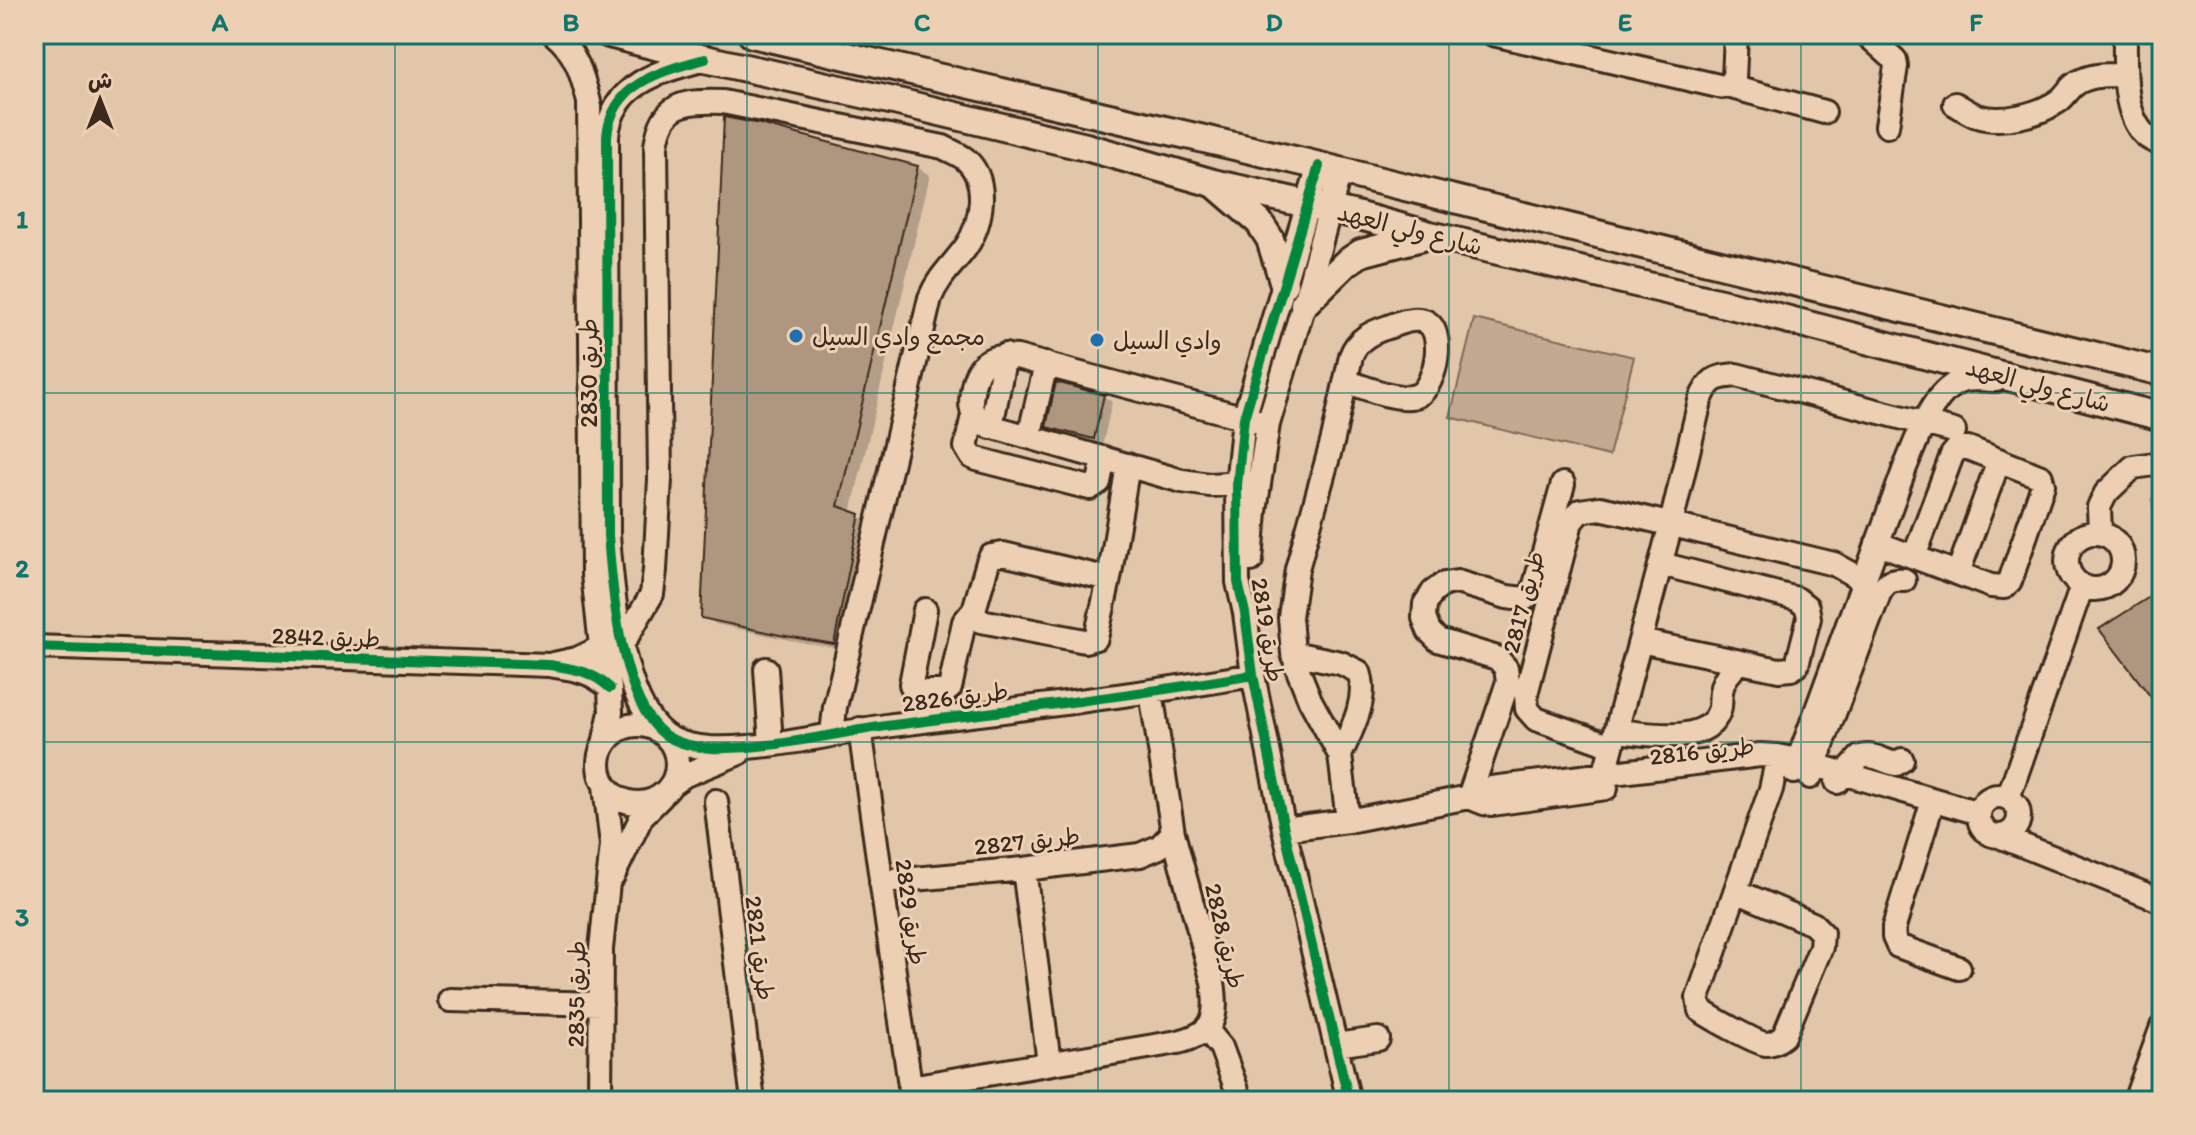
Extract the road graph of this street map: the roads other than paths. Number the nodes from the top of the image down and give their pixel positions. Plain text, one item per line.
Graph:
1 (554, 34) edge
2 (609, 34) edge
3 (752, 34) edge
4 (1493, 34) edge
5 (1736, 34) edge
6 (1866, 34) edge
7 (2125, 34) edge
8 (705, 59) junction
9 (2125, 75) junction
10 (1727, 86) junction
11 (1955, 104) dead end
12 (1824, 112) dead end
13 (1887, 126) dead end
14 (2154, 141) edge
15 (1213, 183) junction
16 (1326, 187) junction
17 (1430, 235) junction
18 (1284, 284) junction
19 (1304, 304) junction
20 (1046, 364) junction
21 (2162, 372) edge
22 (1346, 381) dead end
23 (2024, 381) junction
24 (2162, 417) edge
25 (1244, 418) junction
26 (982, 421) junction
27 (1268, 424) junction
28 (1925, 424) junction
29 (1954, 431) dead end
30 (1029, 437) junction
31 (1104, 458) junction
32 (1999, 460) junction
33 (2162, 463) edge
34 (1128, 465) junction
35 (1248, 483) junction
36 (1563, 484) dead end
37 (1671, 524) junction
38 (2100, 533) junction
39 (1877, 543) junction
40 (1914, 557) junction
41 (1661, 564) junction
42 (1958, 573) junction
43 (1109, 579) junction
44 (1904, 580) dead end
45 (1863, 583) junction
46 (2082, 586) junction
47 (925, 610) dead end
48 (974, 610) junction
49 (1640, 641) junction
50 (611, 646) junction
51 (34, 647) edge
52 (1293, 653) junction
53 (1740, 662) junction
54 (549, 665) junction
55 (766, 669) dead end
56 (1253, 675) junction
57 (610, 688) junction
58 (1151, 692) junction
59 (860, 729) junction
60 (663, 734) junction
61 (832, 734) junction
62 (1614, 738) junction
63 (604, 744) junction
64 (761, 745) junction
65 (1340, 755) junction
66 (1902, 760) dead end
67 (1795, 767) junction
68 (1839, 780) junction
69 (1602, 781) junction
70 (605, 786) junction
71 (668, 789) junction
72 (1469, 797) junction
73 (2008, 798) junction
74 (716, 801) dead end
75 (1929, 813) junction
76 (1348, 821) junction
77 (1994, 826) junction
78 (1284, 829) junction
79 (1173, 833) junction
80 (1024, 869) junction
81 (881, 882) junction
82 (2162, 886) edge
83 (607, 888) junction
84 (1736, 891) junction
85 (2162, 901) edge
86 (1959, 968) dead end
87 (450, 1000) dead end
88 (601, 1004) junction
89 (2162, 1027) edge
90 (1207, 1030) junction
91 (1378, 1039) dead end
92 (1336, 1045) junction
93 (1049, 1063) junction
94 (911, 1094) edge
95 (600, 1101) edge
96 (753, 1101) edge
97 (1241, 1101) edge
98 (1349, 1101) edge
99 (2135, 1101) edge

1 - 50 street, طريق 2830
2 - 8 main road, شارع ولي العهد
3 - 16 main road, شارع ولي العهد
4 - 10 street
5 - 10 street
6 - 13 street
7 - 9 street
8 - 15 main road, شارع ولي العهد
8 - 50 street, طريق 2830
9 - 11 street
9 - 14 street
10 - 12 street
15 - 16 main road, شارع ولي العهد
15 - 18 main road
16 - 17 main road, شارع ولي العهد
16 - 18 street, طريق 2819
16 - 19 street, طريق 2819
16 - 21 main road, شارع ولي العهد
17 - 19 main road
17 - 23 main road, شارع ولي العهد
18 - 25 street, طريق 2819
19 - 27 street, طريق 2819
20 - 25 street
20 - 26 street
20 - 30 street
22 - 52 street
23 - 24 main road, شارع ولي العهد
23 - 28 street
25 - 27 street
25 - 35 street, طريق 2819
26 - 30 street
26 - 31 street
27 - 35 street, طريق 2819
28 - 29 street
28 - 37 street
28 - 39 street
30 - 31 street
31 - 34 street
32 - 40 street
32 - 42 street
32 - 42 street
33 - 38 street
34 - 35 street
34 - 43 street
35 - 56 street, طريق 2819
36 - 72 street
37 - 41 street
37 - 45 street
37 - 62 street, طريق 2817
38 - 46 street
38 - 46 street
39 - 40 street
39 - 45 street
40 - 42 street
41 - 49 street
41 - 53 street
43 - 48 street
43 - 48 street
44 - 67 street
45 - 67 street
46 - 73 street
47 - 48 street
49 - 53 street
49 - 62 street
50 - 54 street, طريق 2842
50 - 57 street, طريق 2830
50 - 60 street, طريق 2830
50 - 61 street
51 - 54 street, طريق 2842
52 - 65 street
52 - 65 street
53 - 62 street
54 - 57 street, طريق 2842
55 - 64 street
56 - 58 street, طريق 2826
56 - 78 street, طريق 2819
57 - 63 street, طريق 2830
58 - 59 street, طريق 2826
58 - 79 street, طريق 2828
59 - 61 street, طريق 2826
59 - 81 street, طريق 2829
60 - 63 street
60 - 64 street, طريق 2826
60 - 71 street
61 - 64 street, طريق 2826
62 - 69 street
63 - 70 street
64 - 71 street, طريق 2826
65 - 76 street
66 - 68 street
67 - 68 street, طريق 2816
67 - 69 street, طريق 2816
67 - 84 street
68 - 75 street, طريق 2816
68 - 77 street, طريق 2816
69 - 72 street, طريق 2816
70 - 71 street
70 - 83 street, طريق 2835
71 - 83 street, طريق 2835
72 - 76 street, طريق 2816
73 - 77 street
73 - 77 street
74 - 96 street, طريق 2821
75 - 77 street, طريق 2816
75 - 86 street
76 - 78 street, طريق 2816
77 - 82 street
77 - 85 street
78 - 92 street, طريق 2819
79 - 80 street, طريق 2827
79 - 90 street, طريق 2828
80 - 81 street, طريق 2827
80 - 93 street
81 - 94 street, طريق 2829
83 - 88 street, طريق 2835
84 - 84 street
87 - 88 street
88 - 95 street, طريق 2835
89 - 99 street
90 - 93 street
90 - 97 street
91 - 92 street
92 - 98 street, طريق 2819
93 - 94 street

